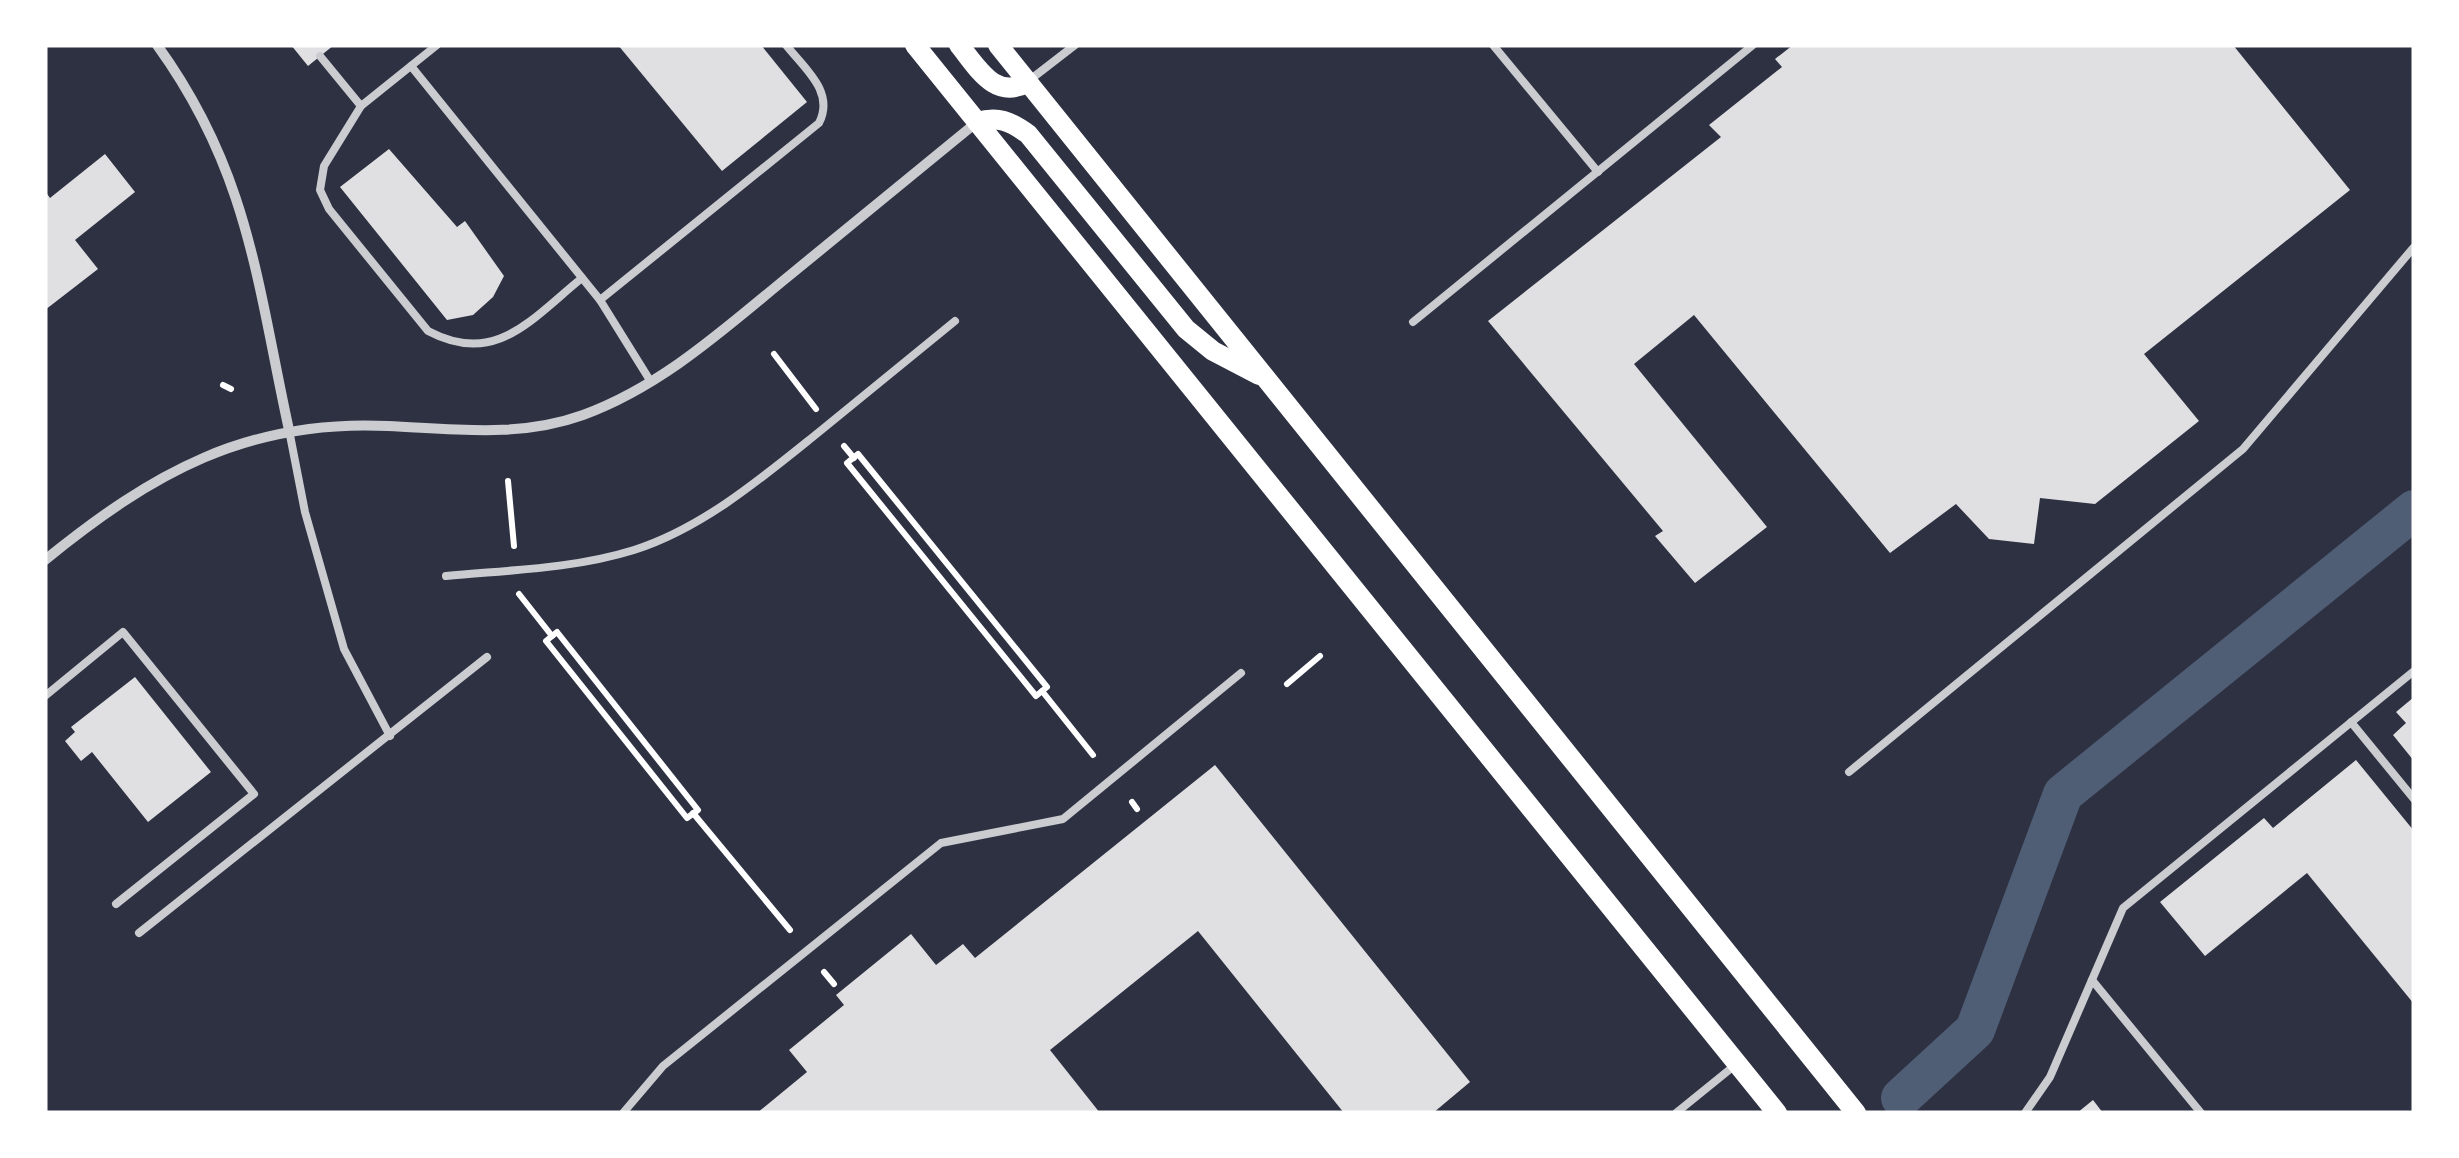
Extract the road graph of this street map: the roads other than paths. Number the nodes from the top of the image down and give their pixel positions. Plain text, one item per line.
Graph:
1 (157, 45) edge
2 (437, 45) edge
3 (786, 45) edge
4 (915, 45) edge
5 (960, 45) edge
6 (998, 45) edge
7 (1074, 45) edge
8 (1493, 45) edge
9 (1753, 45) edge
10 (320, 56) dead end
11 (410, 66) junction
12 (1028, 82) junction
13 (361, 106) junction
14 (977, 122) junction
15 (1598, 172) junction
16 (2414, 248) edge
17 (582, 278) junction
18 (600, 300) junction
19 (954, 321) dead end
20 (1413, 322) dead end
21 (1266, 378) junction
22 (651, 382) junction
23 (289, 430) junction
24 (45, 560) edge
25 (446, 576) dead end
26 (487, 657) dead end
27 (2414, 671) edge
28 (1241, 674) dead end
29 (45, 696) edge
30 (2351, 722) junction
31 (390, 736) junction
32 (1849, 772) dead end
33 (2414, 800) edge
34 (116, 904) dead end
35 (139, 933) dead end
36 (2092, 980) junction
37 (1737, 1064) junction
38 (622, 1113) edge
39 (1676, 1113) edge
40 (1777, 1113) edge
41 (1856, 1113) edge
42 (2025, 1113) edge
43 (2201, 1113) edge

1 - 23 street
2 - 11 lane
3 - 18 lane
4 - 14 main road
5 - 12 main road
6 - 12 main road
7 - 12 lane
8 - 15 lane
9 - 15 lane
10 - 13 lane
11 - 13 lane
11 - 17 lane
12 - 21 main road
13 - 17 lane
14 - 21 main road
14 - 22 street
14 - 37 main road
15 - 20 lane
16 - 32 lane
17 - 18 lane
18 - 22 lane
19 - 25 lane
21 - 41 main road
22 - 23 street
23 - 24 street
23 - 31 lane
26 - 31 lane
27 - 30 lane
28 - 38 lane
29 - 34 lane
30 - 33 lane
30 - 36 lane
31 - 35 lane
36 - 42 lane
36 - 43 lane
37 - 39 lane
37 - 40 main road

